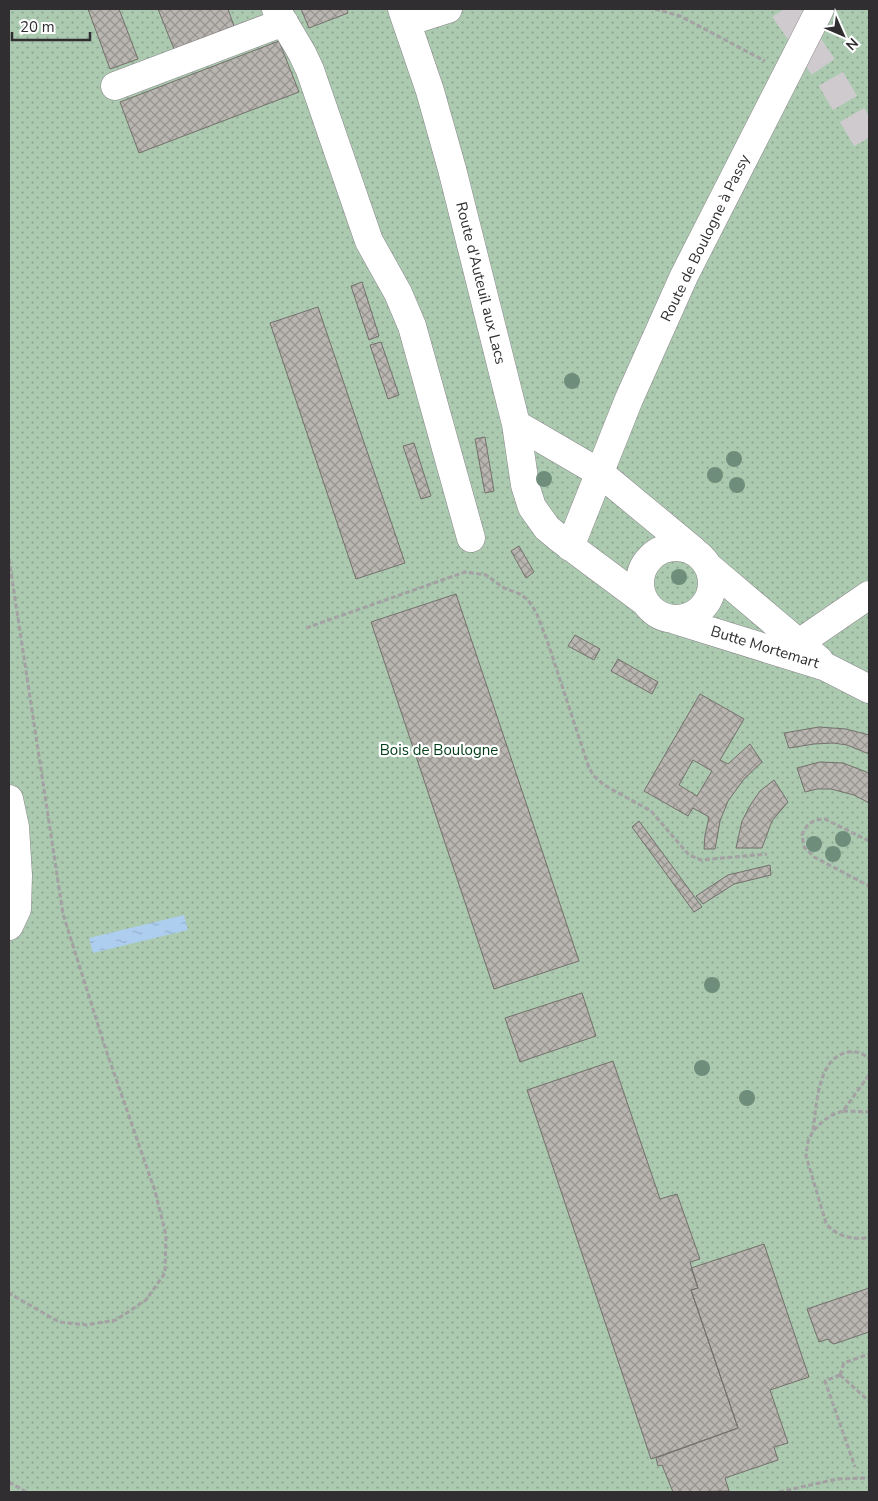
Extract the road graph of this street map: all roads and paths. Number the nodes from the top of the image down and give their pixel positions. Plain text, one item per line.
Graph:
1 (448, 9) edge
2 (655, 9) edge
3 (820, 9) edge
4 (405, 15) edge
5 (280, 16) edge
6 (786, 73) junction
7 (114, 86) dead end
8 (516, 424) junction
9 (600, 473) junction
10 (471, 538) dead end
11 (570, 547) junction
12 (9, 559) edge
13 (701, 559) junction
14 (869, 595) edge
15 (645, 602) junction
16 (675, 620) junction
17 (306, 628) dead end
18 (800, 643) junction
19 (826, 666) junction
20 (864, 687) edge
21 (9, 799) edge
22 (869, 841) edge
23 (767, 854) dead end
24 (869, 886) edge
25 (9, 926) edge
26 (869, 1059) edge
27 (869, 1075) edge
28 (843, 1111) junction
29 (869, 1112) edge
30 (813, 1131) junction
31 (869, 1237) edge
32 (9, 1293) edge
33 (869, 1354) edge
34 (840, 1376) junction
35 (869, 1401) edge
36 (855, 1467) dead end
37 (869, 1478) edge
38 (9, 1482) edge
39 (26, 1492) edge
40 (779, 1492) edge

1 - 4 street
2 - 6 path
3 - 6 street, Route de Boulogne à Passy
4 - 8 street, Route d'Auteuil aux Lacs
5 - 7 street
5 - 10 street
6 - 9 street, Route de Boulogne à Passy
8 - 9 street, Butte Mortemart
8 - 11 street, Route d'Auteuil aux Lacs
9 - 11 street
9 - 13 street, Butte Mortemart
11 - 15 street, Butte Mortemart
12 - 32 path
13 - 15 street
13 - 16 street, Butte Mortemart
13 - 18 street, Butte Mortemart
14 - 18 street
15 - 16 street, Butte Mortemart
16 - 19 street, Butte Mortemart
17 - 23 path
18 - 19 street, Butte Mortemart
19 - 20 street
21 - 25 street
22 - 24 path
26 - 30 path
27 - 28 path
28 - 29 path
28 - 30 path
30 - 31 path
33 - 34 path
34 - 35 path
34 - 36 path
37 - 40 path
38 - 39 path

